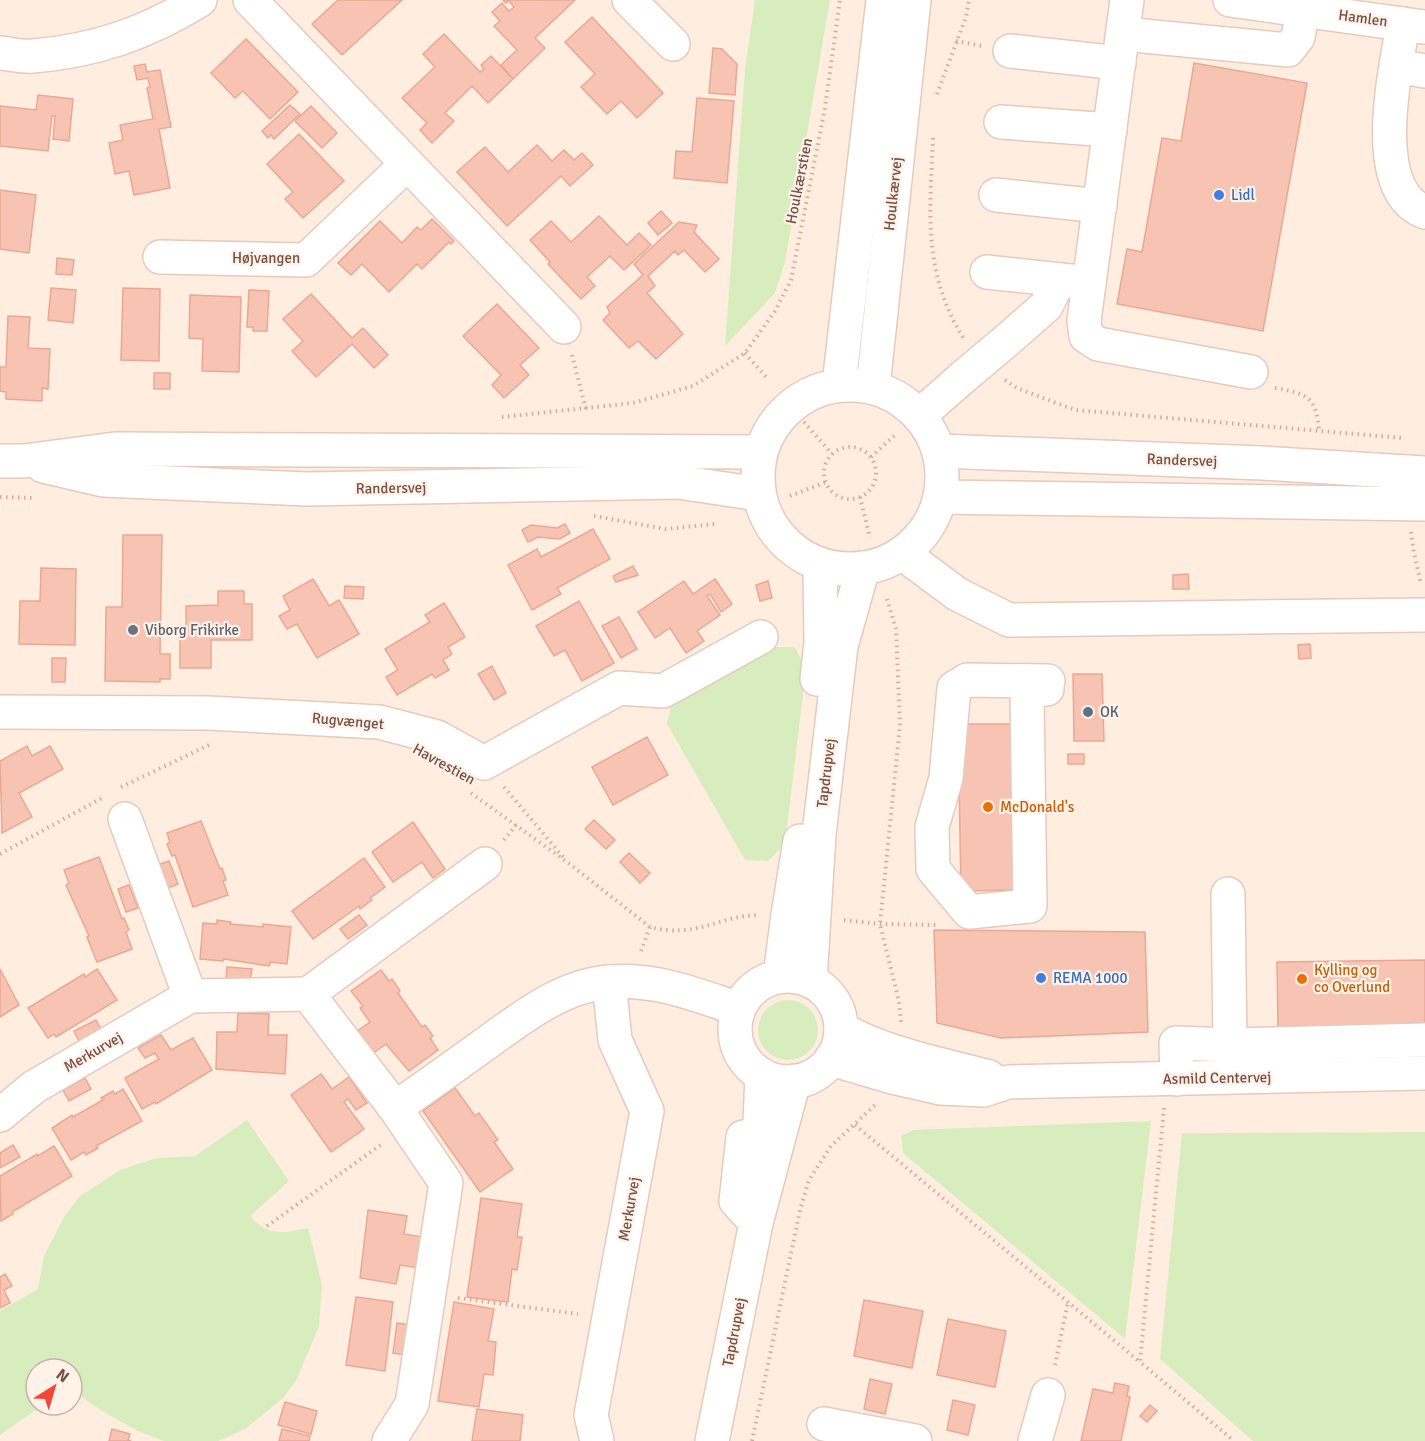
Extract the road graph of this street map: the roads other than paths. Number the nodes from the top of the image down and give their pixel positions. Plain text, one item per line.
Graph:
1 (200, 0) edge
2 (250, 0) edge
3 (629, 0) edge
4 (883, 0) edge
5 (914, 0) edge
6 (1127, 0) edge
7 (1230, 0) edge
8 (1303, 10) junction
9 (1414, 26) edge
10 (673, 44) dead end
11 (1121, 49) junction
12 (1010, 51) dead end
13 (0, 53) edge
14 (1411, 68) edge
15 (1001, 122) dead end
16 (1110, 130) junction
17 (408, 164) junction
18 (996, 195) dead end
19 (1100, 206) junction
20 (1425, 212) edge
21 (160, 257) dead end
22 (987, 272) dead end
23 (1074, 282) junction
24 (564, 327) road end
25 (1251, 372) road end
26 (839, 385) junction
27 (873, 387) junction
28 (910, 423) junction
29 (939, 451) junction
30 (760, 452) junction
31 (12, 461) edge
32 (1425, 473) edge
33 (772, 496) junction
34 (940, 497) junction
35 (1425, 504) edge
36 (912, 544) junction
37 (866, 553) junction
38 (820, 564) junction
39 (1425, 615) edge
40 (761, 637) dead end
41 (1048, 685) joint
42 (0, 711) edge
43 (117, 801) road end
44 (484, 864) dead end
45 (1228, 894) dead end
46 (795, 979) junction
47 (609, 982) junction
48 (308, 994) junction
49 (190, 996) junction
50 (739, 1009) junction
51 (1425, 1040) edge
52 (1305, 1043) junction
53 (836, 1044) junction
54 (1230, 1045) junction
55 (1425, 1073) edge
56 (1307, 1076) junction
57 (794, 1081) junction
58 (760, 1090) junction
59 (1169, 1097) junction
60 (0, 1115) edge
61 (401, 1117) junction
62 (756, 1223) junction
63 (1048, 1395) road end
64 (824, 1424) dead end
65 (388, 1441) edge
66 (597, 1441) edge
67 (712, 1441) edge
68 (915, 1441) edge
69 (1035, 1441) edge

1 - 13 street
2 - 17 street
3 - 10 street
4 - 26 street
5 - 27 street, Houlkærvej
6 - 11 street
7 - 8 street, Hamlen
8 - 9 street, Hamlen
8 - 11 street
9 - 14 street
11 - 12 street
11 - 16 street
14 - 20 street
15 - 16 street
16 - 19 street
17 - 21 street, Højvangen
17 - 24 street
18 - 19 street
19 - 23 street
22 - 23 street
23 - 25 street
23 - 28 street, bridge
26 - 27 street
26 - 30 street
27 - 28 street
28 - 29 street
29 - 32 street, Randersvej
29 - 34 street
30 - 31 street, Randersvej
30 - 33 street
31 - 33 street, Randersvej
33 - 38 street
34 - 35 street
34 - 36 street
36 - 37 street
36 - 39 street
37 - 38 street
37 - 46 street, Tapdrupvej
38 - 46 street, Tapdrupvej
40 - 42 street, Rugvænget
41 - 41 street
43 - 49 street
44 - 48 street
45 - 54 street
46 - 50 street
46 - 53 street
47 - 50 street
47 - 61 street
47 - 66 street, Merkurvej
48 - 49 street, Merkurvej
48 - 61 street
49 - 60 street, Merkurvej
50 - 58 street
51 - 52 street
52 - 54 street
52 - 56 street
53 - 57 street
53 - 59 street, Asmild Centervej
54 - 59 street
55 - 56 street, Asmild Centervej
56 - 59 street, Asmild Centervej
57 - 58 street
57 - 62 street, Tapdrupvej
58 - 62 street, Tapdrupvej
61 - 65 street
62 - 67 street, Tapdrupvej
63 - 69 street
64 - 68 street

